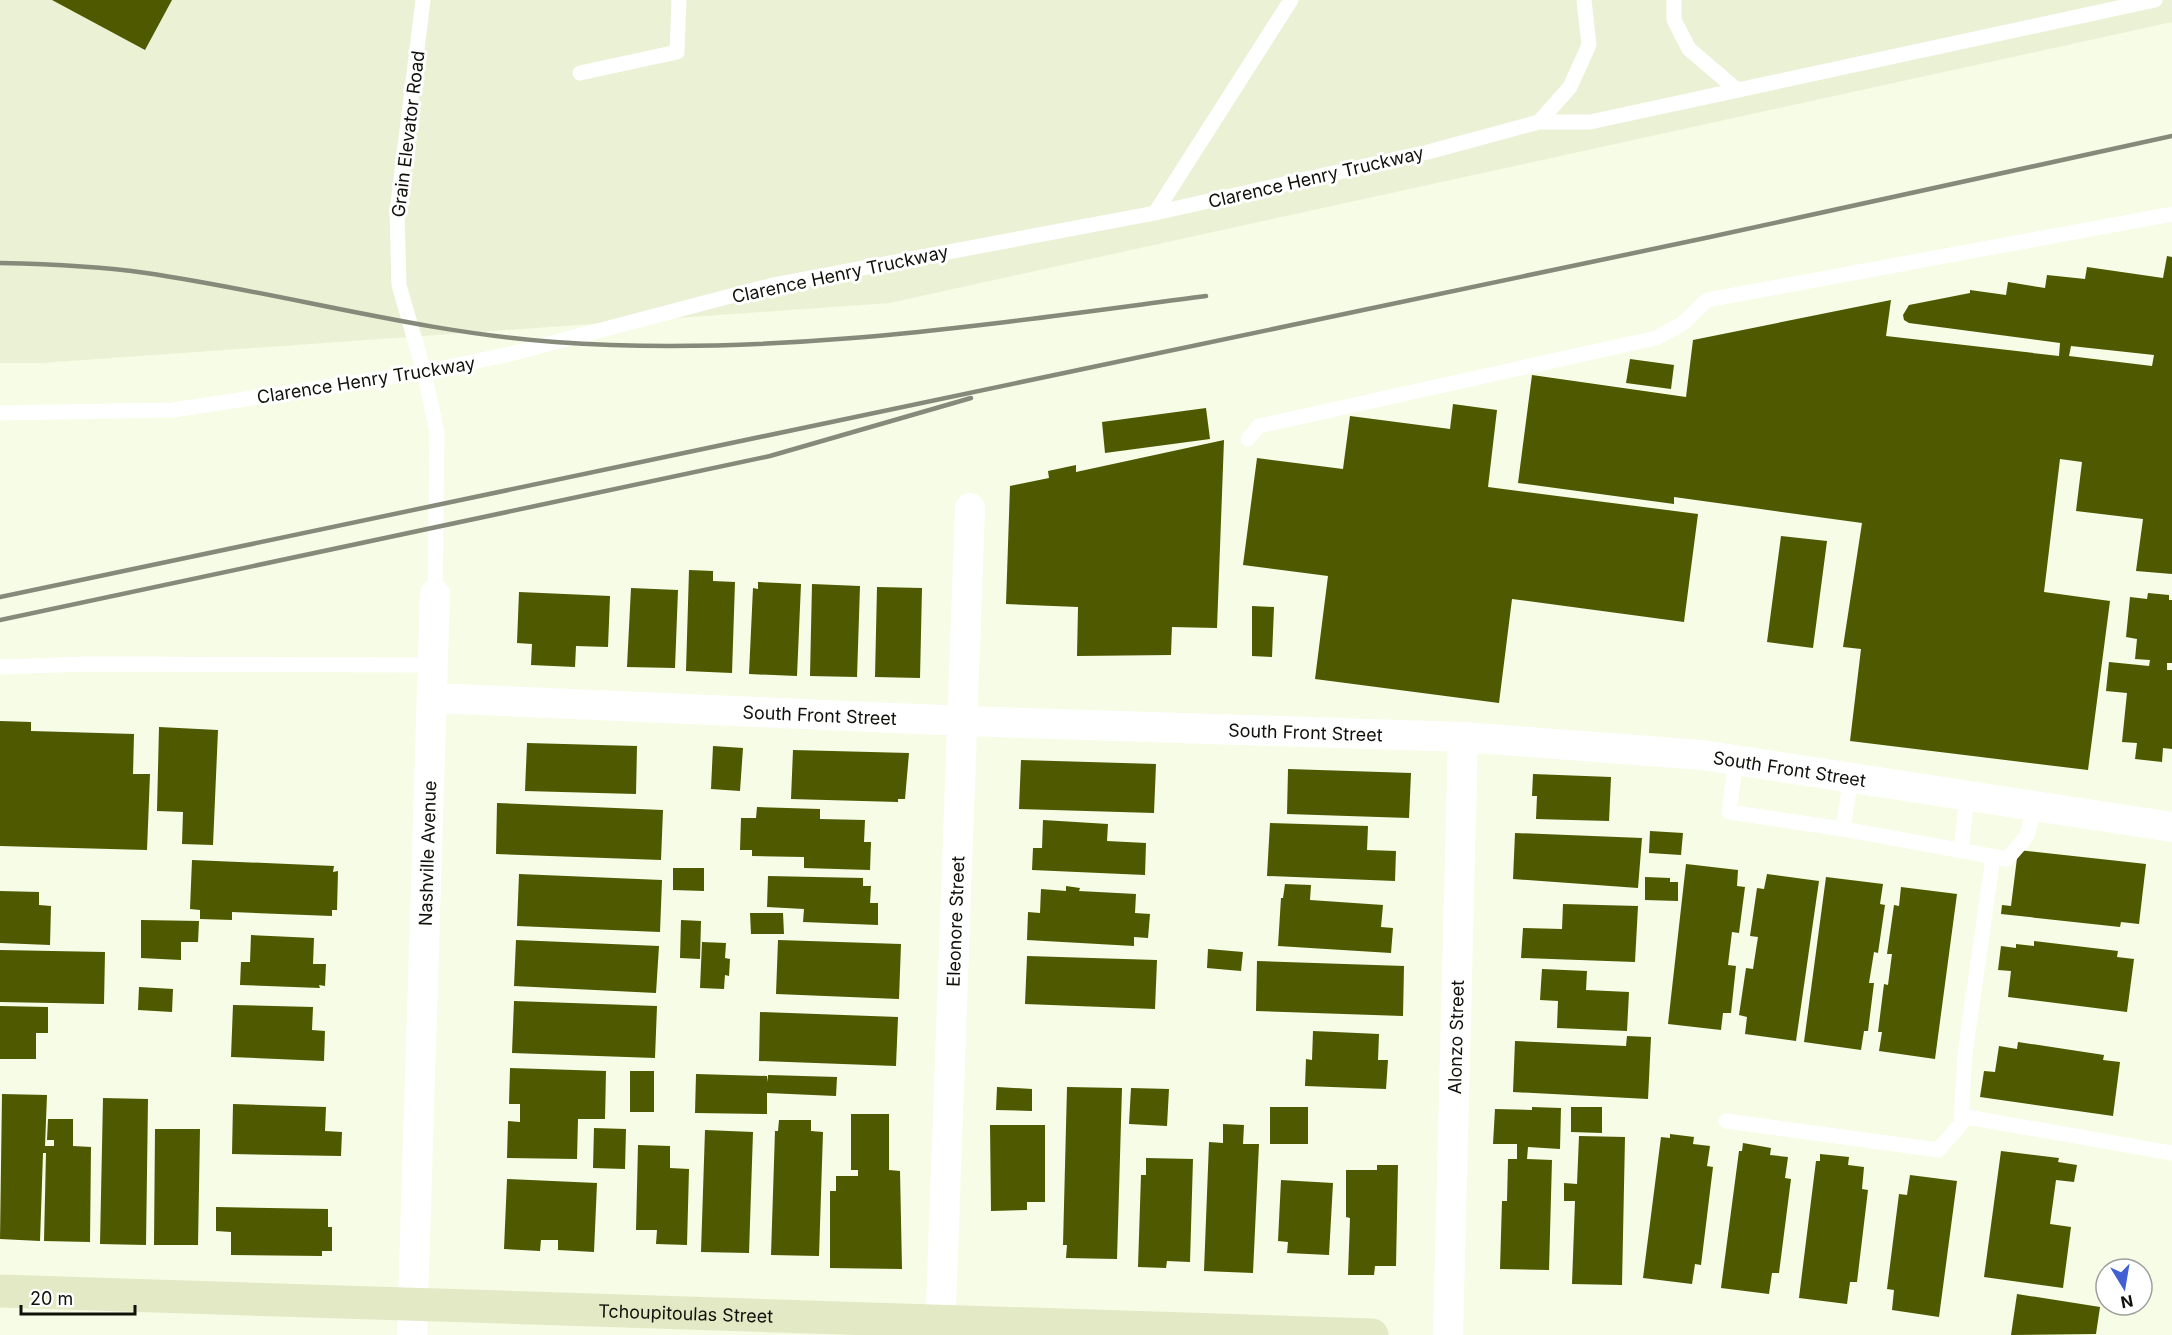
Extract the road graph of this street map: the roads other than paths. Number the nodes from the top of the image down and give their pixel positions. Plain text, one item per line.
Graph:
1 (423, 0) edge
2 (679, 0) edge
3 (1291, 0) edge
4 (1584, 0) edge
5 (1674, 0) edge
6 (2155, 0) edge
7 (580, 73) dead end
8 (1737, 90) junction
9 (1539, 122) junction
10 (1155, 213) junction
11 (2172, 214) edge
12 (424, 372) junction
13 (0, 413) edge
14 (1248, 440) dead end
15 (970, 508) dead end
16 (435, 594) joint
17 (434, 665) junction
18 (0, 667) edge
19 (434, 698) junction
20 (964, 721) junction
21 (1463, 737) junction
22 (1736, 760) junction
23 (1851, 778) junction
24 (1967, 796) junction
25 (2035, 806) junction
26 (2172, 827) edge
27 (1843, 829) junction
28 (1961, 850) junction
29 (1993, 856) junction
30 (1961, 1116) junction
31 (1726, 1121) dead end
32 (2172, 1153) edge
33 (0, 1291) edge
34 (413, 1320) edge
35 (940, 1328) edge
36 (1372, 1335) edge
37 (1448, 1335) edge

1 - 12 lane, Grain Elevator Road
2 - 7 lane
3 - 10 lane
4 - 9 lane
5 - 8 lane
6 - 8 lane, Clarence Henry Truckway
8 - 9 lane, Clarence Henry Truckway
9 - 10 lane, Clarence Henry Truckway
10 - 12 lane, Clarence Henry Truckway
11 - 14 lane
12 - 13 lane, Clarence Henry Truckway
12 - 16 lane, Nashville Avenue
15 - 20 street, Eleonore Street
16 - 17 street, Nashville Avenue
17 - 18 lane
17 - 19 street, Nashville Avenue
19 - 20 street, South Front Street
19 - 34 street, Nashville Avenue
20 - 21 street, South Front Street
20 - 35 street, Eleonore Street
21 - 22 street, South Front Street
21 - 37 street, Alonzo Street
22 - 23 street, South Front Street
22 - 27 lane
23 - 24 street, South Front Street
23 - 27 lane
24 - 25 street, South Front Street
24 - 28 lane
25 - 26 street, South Front Street
25 - 29 lane
27 - 28 lane
28 - 29 lane
29 - 30 lane
30 - 31 lane
30 - 32 lane
33 - 34 street, Tchoupitoulas Street
34 - 35 street, Tchoupitoulas Street
35 - 36 street, Tchoupitoulas Street

